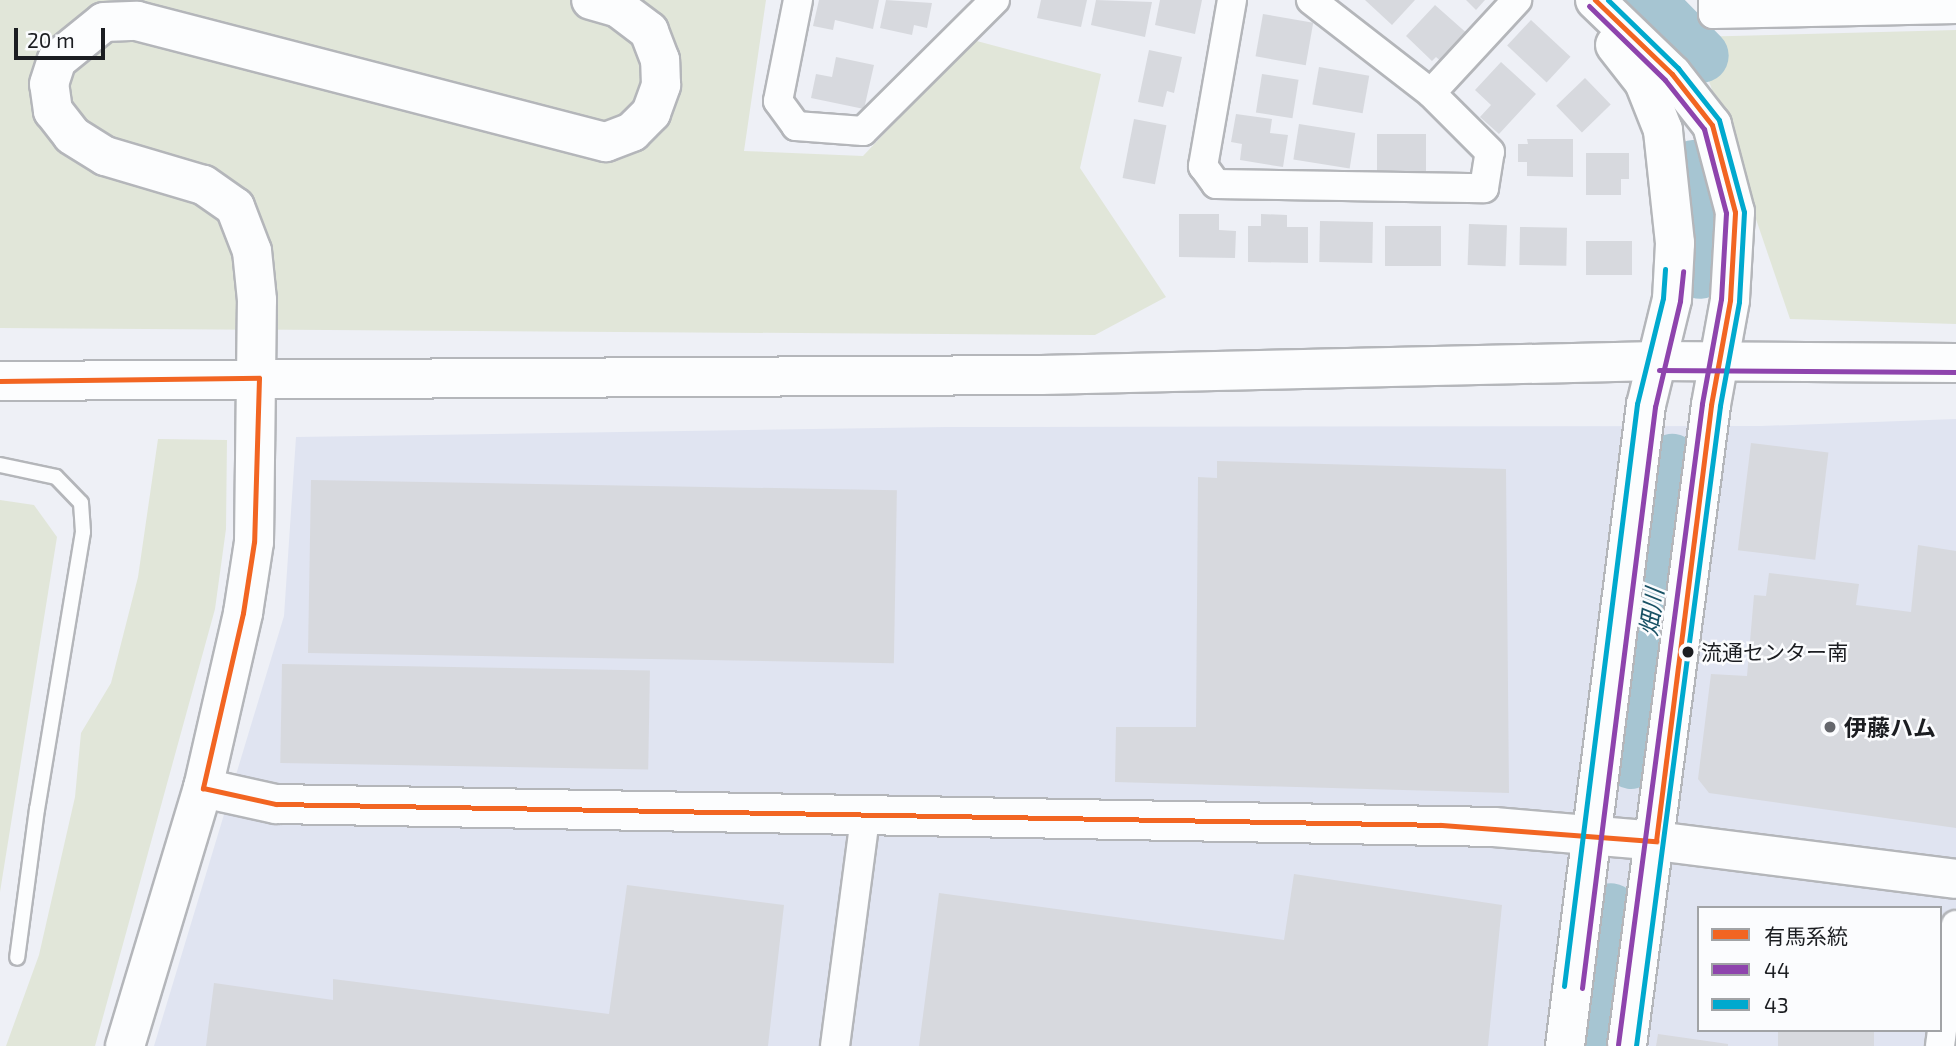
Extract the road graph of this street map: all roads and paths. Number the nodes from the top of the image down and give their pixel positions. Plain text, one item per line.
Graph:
1 (591, 0) edge
2 (798, 0) edge
3 (995, 0) edge
4 (1232, 0) edge
5 (1311, 0) edge
6 (1517, 0) edge
7 (1579, 0) edge
8 (1595, 0) edge
9 (1713, 0) edge
10 (1956, 9) edge
11 (1431, 93) junction
12 (1657, 361) junction
13 (1718, 362) junction
14 (1956, 363) edge
15 (259, 378) junction
16 (0, 382) edge
17 (0, 465) edge
18 (203, 788) junction
19 (866, 812) junction
20 (1592, 835) junction
21 (1656, 841) junction
22 (1956, 879) edge
23 (1956, 925) edge
24 (17, 958) dead end
25 (1942, 1031) edge
26 (125, 1046) edge
27 (835, 1046) edge
28 (1565, 1046) edge
29 (1628, 1046) edge

1 - 15 street
2 - 3 street
4 - 11 street
5 - 11 street
6 - 11 street
7 - 12 street
8 - 13 street
9 - 10 street
12 - 13 street
12 - 15 street
12 - 20 street
13 - 14 street
13 - 21 street
15 - 16 street
15 - 18 street
17 - 24 lane
18 - 19 street
18 - 26 street
19 - 20 street
19 - 27 street
20 - 21 street
20 - 28 street
21 - 22 street
21 - 29 street
23 - 25 street

